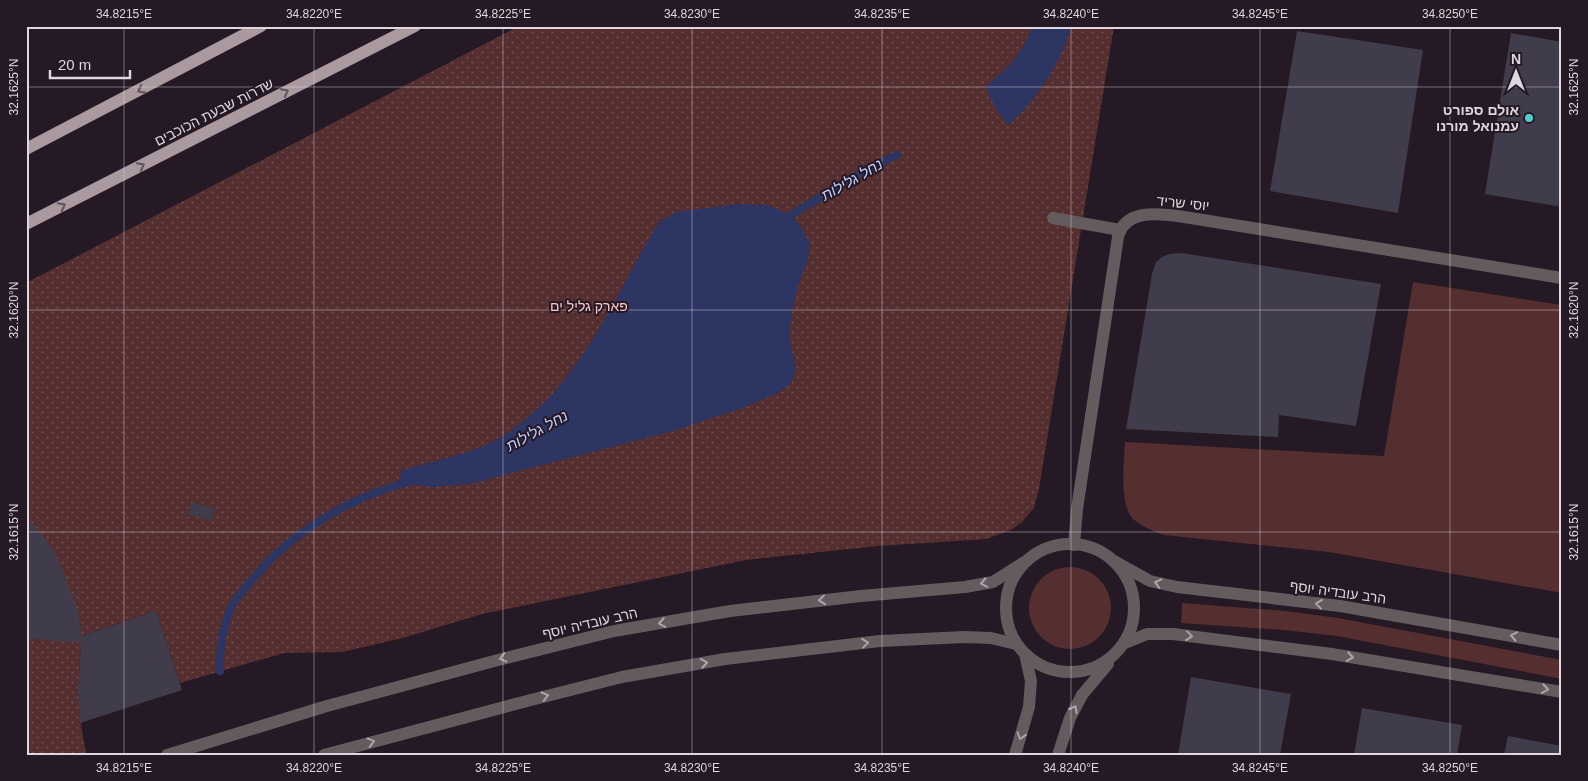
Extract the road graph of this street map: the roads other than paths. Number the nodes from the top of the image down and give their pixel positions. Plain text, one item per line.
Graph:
1 (261, 26) edge
2 (415, 26) edge
3 (26, 150) edge
4 (1053, 218) dead end
5 (26, 224) edge
6 (1120, 230) junction
7 (1562, 278) edge
8 (1074, 545) junction
9 (1026, 561) junction
10 (1114, 561) junction
11 (1125, 643) junction
12 (1016, 644) junction
13 (1562, 645) edge
14 (1025, 654) junction
15 (1115, 655) junction
16 (1562, 692) edge
17 (167, 755) edge
18 (324, 755) edge
19 (1015, 755) edge
20 (1058, 755) edge

1 -> 3 main road
5 -> 2 main road, שדרות שבעת הכוכבים
4 - 6 street
6 - 7 street, יוסי שריד
6 - 8 street
8 - 9 street
8 - 10 street
9 - 12 street
9 -> 17 street, הרב עובדיה יוסף
10 - 11 street
13 -> 10 street, הרב עובדיה יוסף
11 - 15 street
11 -> 16 street
12 - 14 street
18 -> 12 street
14 - 15 street
14 -> 19 street
20 -> 15 street

